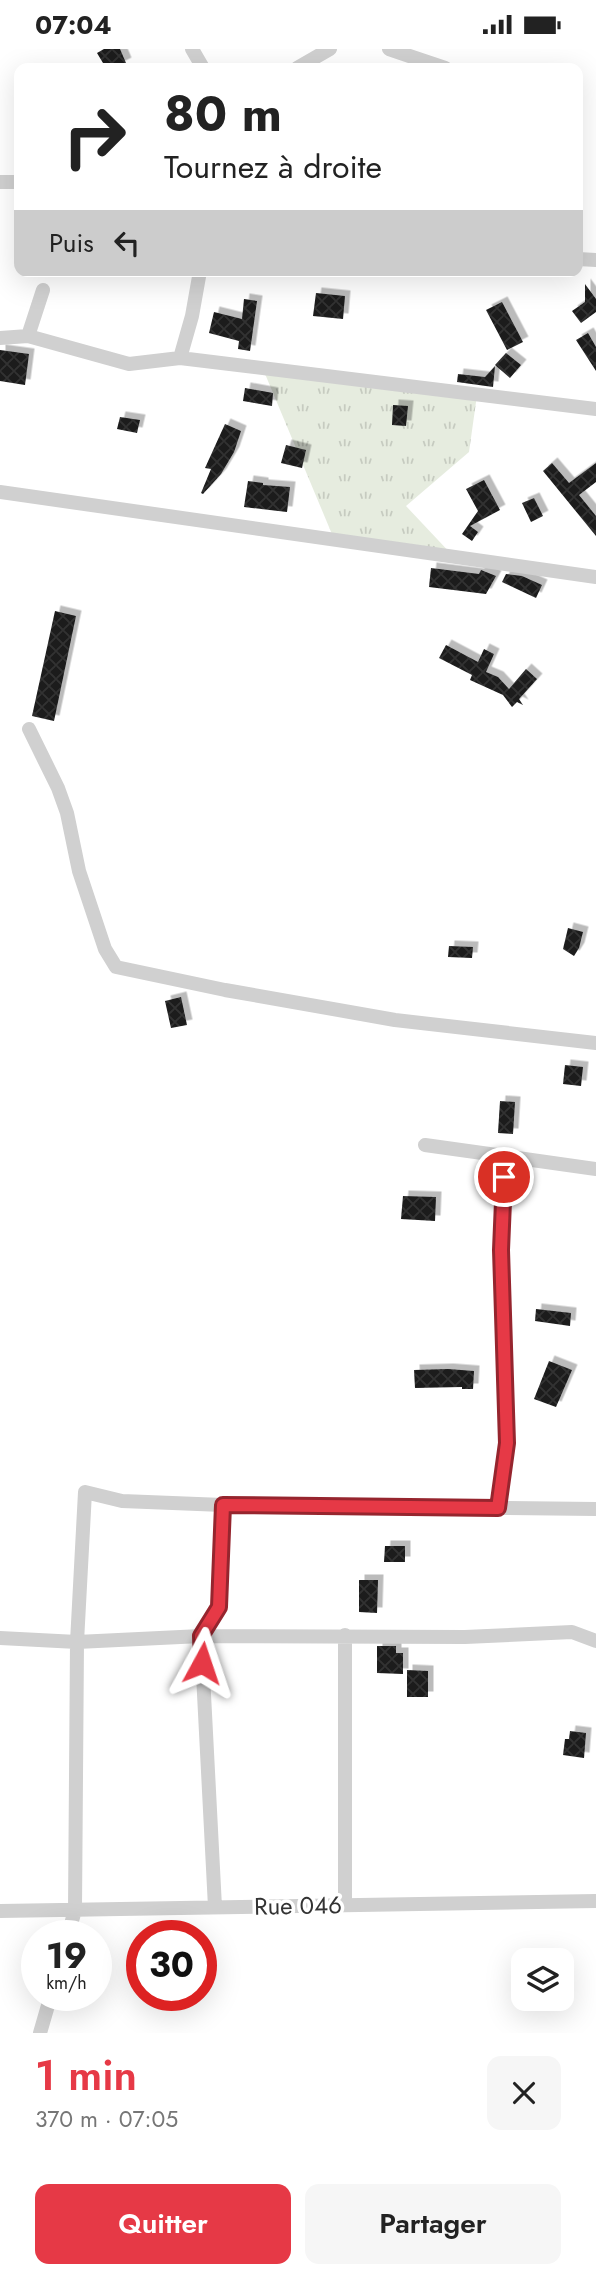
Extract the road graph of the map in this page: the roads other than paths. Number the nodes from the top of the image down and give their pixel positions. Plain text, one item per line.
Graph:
1 (330, 49) edge
2 (389, 49) edge
3 (306, 63) edge
4 (430, 63) edge
5 (199, 277) edge
6 (43, 290) dead end
7 (28, 336) junction
8 (0, 338) edge
9 (180, 358) junction
10 (596, 409) edge
11 (0, 492) edge
12 (596, 577) edge
13 (29, 729) dead end
14 (596, 1043) edge
15 (425, 1145) dead end
16 (506, 1157) junction
17 (596, 1169) edge
18 (223, 1505) junction
19 (498, 1508) junction
20 (596, 1509) edge
21 (345, 1635) junction
22 (201, 1636) junction
23 (0, 1638) edge
24 (596, 1640) edge
25 (77, 1643) junction
26 (596, 1901) edge
27 (345, 1905) junction
28 (215, 1907) junction
29 (75, 1910) junction
30 (0, 1911) edge
31 (72, 1920) edge
32 (46, 2011) edge
33 (40, 2033) edge

1 - 3 street
2 - 4 street
5 - 9 street
6 - 7 street
7 - 8 street
7 - 9 street
9 - 10 street
11 - 12 street
13 - 14 street
15 - 16 street
16 - 17 street
16 - 19 street
18 - 19 street
18 - 22 street
18 - 25 street
19 - 20 street
21 - 22 street
21 - 24 street
21 - 27 street
22 - 25 street
22 - 28 street
23 - 25 street
25 - 29 street
26 - 27 street, Rue 046
27 - 28 street, Rue 046
28 - 29 street, Rue 046
29 - 30 street, Rue 046
29 - 31 street
32 - 33 street

